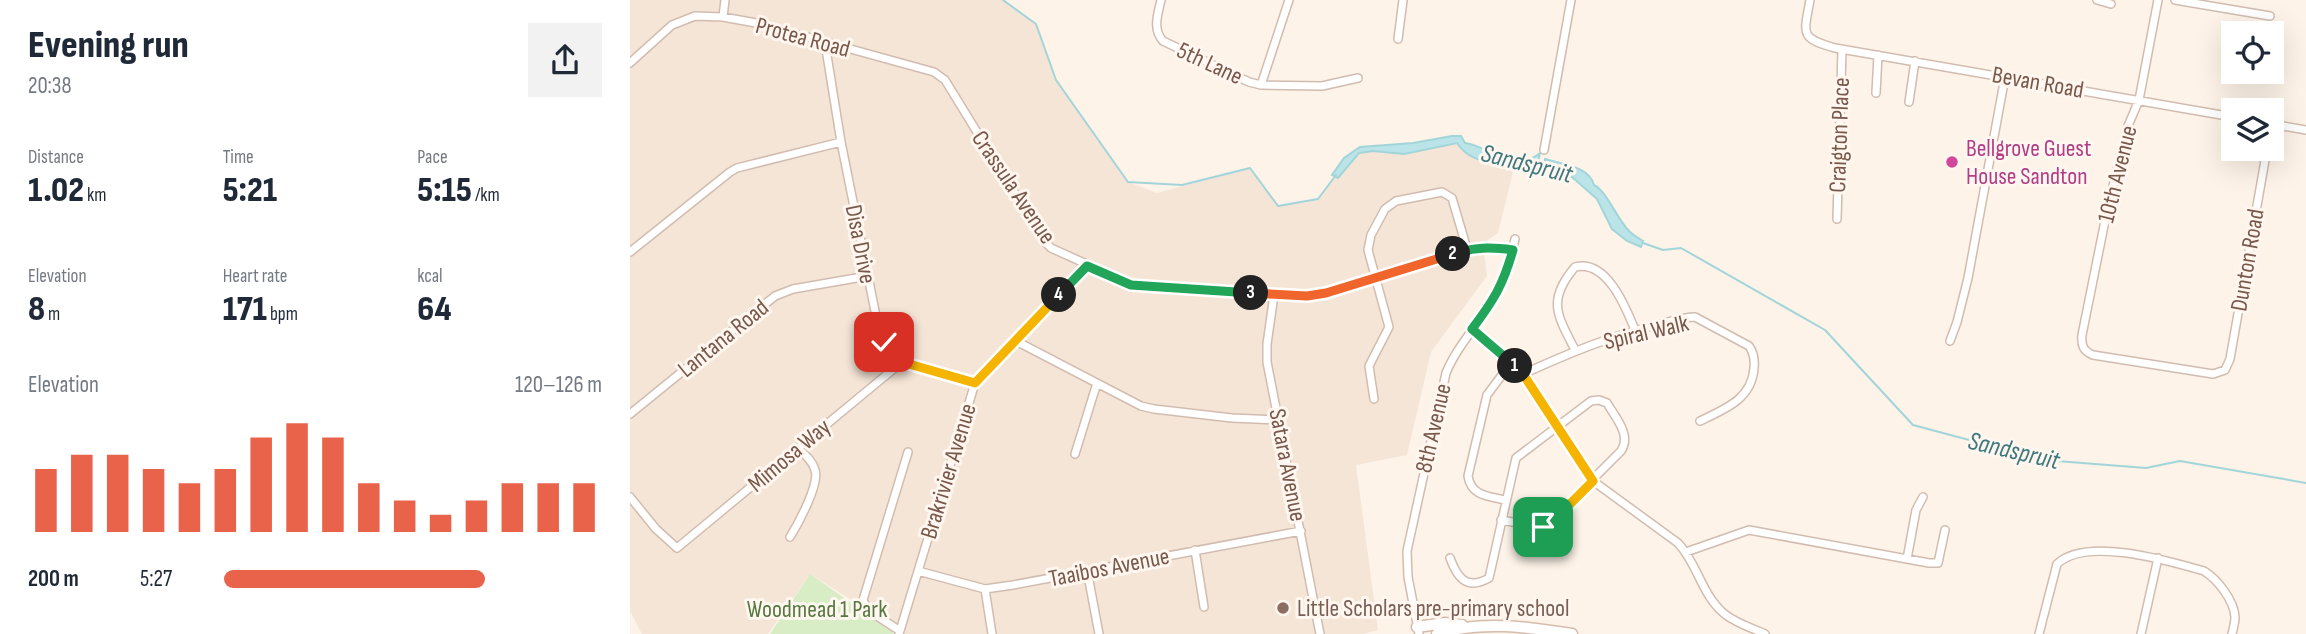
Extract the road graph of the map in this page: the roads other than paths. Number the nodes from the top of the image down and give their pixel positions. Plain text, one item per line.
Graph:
1 (725, 0) edge
2 (1161, 0) edge
3 (1289, 0) edge
4 (1404, 0) edge
5 (1571, 0) edge
6 (1810, 0) edge
7 (2097, 0) edge
8 (2158, 0) edge
9 (2175, 0) edge
10 (2111, 4) dead end
11 (2270, 16) dead end
12 (723, 17) junction
13 (1398, 39) dead end
14 (825, 43) junction
15 (1842, 50) junction
16 (1878, 55) junction
17 (1915, 61) junction
18 (630, 63) edge
19 (2004, 77) junction
20 (1358, 78) dead end
21 (945, 80) joint
22 (1261, 85) junction
23 (1876, 93) dead end
24 (2138, 100) junction
25 (1909, 102) dead end
26 (2221, 115) edge
27 (2284, 126) edge
28 (2306, 130) edge
29 (841, 142) junction
30 (1544, 150) dead end
31 (2265, 161) edge
32 (1837, 219) dead end
33 (1515, 239) dead end
34 (1467, 249) junction
35 (1513, 250) junction
36 (630, 252) edge
37 (1087, 266) junction
38 (868, 276) junction
39 (1376, 279) junction
40 (1274, 295) junction
41 (1472, 329) junction
42 (1634, 330) junction
43 (1014, 340) junction
44 (1950, 341) dead end
45 (1575, 350) junction
46 (902, 362) junction
47 (1511, 363) junction
48 (2225, 370) joint
49 (1523, 374) junction
50 (975, 383) junction
51 (1097, 383) junction
52 (1374, 399) dead end
53 (630, 414) edge
54 (1279, 420) junction
55 (1700, 421) dead end
56 (1557, 427) junction
57 (798, 448) junction
58 (908, 452) dead end
59 (1075, 454) dead end
60 (1593, 481) junction
61 (1923, 497) dead end
62 (630, 498) edge
63 (1505, 500) junction
64 (1501, 520) junction
65 (1945, 530) dead end
66 (1301, 531) junction
67 (790, 537) dead end
68 (1195, 550) junction
69 (1686, 552) junction
70 (1450, 558) dead end
71 (2158, 558) junction
72 (1907, 559) junction
73 (1087, 570) junction
74 (918, 571) junction
75 (985, 589) junction
76 (1204, 607) dead end
77 (1473, 627) junction
78 (1418, 630) edge
79 (900, 632) edge
80 (992, 634) edge
81 (1099, 634) edge
82 (1320, 634) edge
83 (1437, 634) edge
84 (1572, 634) edge
85 (1765, 634) edge
86 (2039, 634) edge
87 (2141, 634) edge
88 (2232, 634) edge

1 - 12 street
2 - 22 street, 5th Lane
3 - 22 street, 5th Lane
4 - 13 street
5 - 30 street
6 - 15 street, Bevan Road
7 - 10 street
8 - 24 street, 10th Avenue
9 - 11 street
12 - 14 street, Protea Road
12 - 18 street, Protea Road
14 - 21 street, Protea Road
14 - 29 street, Disa Drive
15 - 16 street, Bevan Road
15 - 32 street, Craigton Place
16 - 17 street, Bevan Road
16 - 23 street
17 - 19 street, Bevan Road
17 - 25 street
19 - 24 street, Bevan Road
19 - 44 street
20 - 22 street
21 - 37 street, Crassula Avenue
24 - 26 street, Bevan Road
24 - 48 street, 10th Avenue
27 - 28 street
29 - 36 street
29 - 38 street, Disa Drive
31 - 48 street, Dunton Road
33 - 35 street, 8th Avenue
34 - 35 street, Crassula Avenue
34 - 39 street, Crassula Avenue
34 - 39 street
35 - 41 street, 8th Avenue
37 - 40 street, Crassula Avenue
37 - 43 street, Brakrivier Avenue
38 - 46 street, Disa Drive
38 - 53 street, Lantana Road
39 - 40 street, Crassula Avenue
39 - 52 street
40 - 54 street, Satara Avenue
41 - 47 street
41 - 78 street, 8th Avenue
42 - 45 street, Spiral Walk
42 - 45 street
42 - 55 street, Spiral Walk
43 - 50 street, Brakrivier Avenue
43 - 51 street
45 - 49 street, Spiral Walk
46 - 50 street
46 - 57 street, Mimosa Way
47 - 49 street
47 - 63 street
49 - 56 street
50 - 74 street, Brakrivier Avenue
51 - 54 street
51 - 59 street
54 - 66 street, Satara Avenue
56 - 60 street
56 - 60 street
56 - 63 street
57 - 62 street, Mimosa Way
57 - 67 street
58 - 79 street
60 - 64 street
60 - 69 street
61 - 72 street
63 - 64 street
64 - 70 street
65 - 72 street
66 - 68 street, Taaibos Avenue
66 - 82 street, Satara Avenue
68 - 73 street, Taaibos Avenue
68 - 76 street
69 - 72 street
69 - 85 street
71 - 86 street
71 - 87 street
71 - 88 street
73 - 75 street, Taaibos Avenue
73 - 81 street
74 - 75 street, Taaibos Avenue
74 - 79 street, Brakrivier Avenue
75 - 80 street
77 - 78 main road
77 - 83 main road
77 - 84 main road

